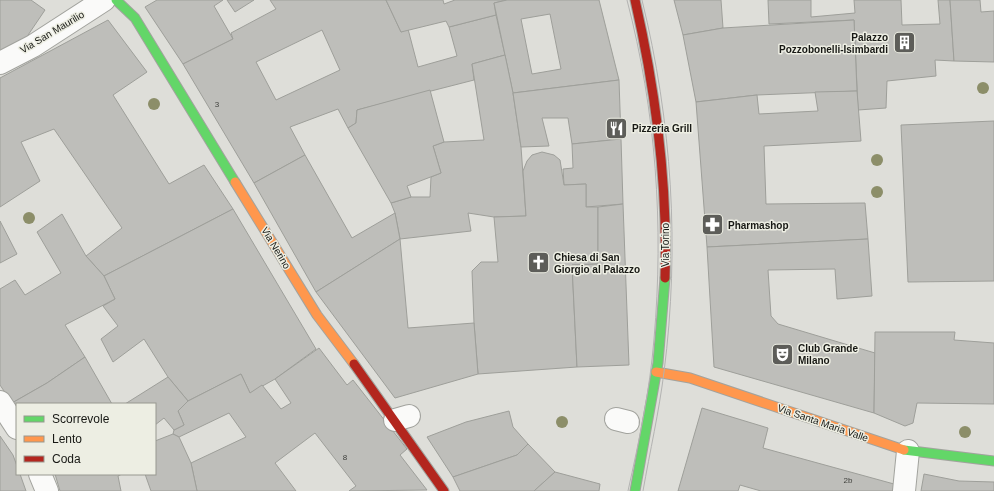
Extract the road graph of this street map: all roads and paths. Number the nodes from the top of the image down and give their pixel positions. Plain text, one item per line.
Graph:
1 (104, 0) edge
2 (116, 0) edge
3 (635, 0) edge
4 (0, 63) edge
5 (656, 372) junction
6 (0, 402) edge
7 (16, 426) edge
8 (908, 451) junction
9 (994, 461) edge
10 (40, 475) edge
11 (439, 489) edge
12 (46, 491) edge
13 (635, 491) edge
14 (904, 491) edge

1 - 4 street, Via San Maurilio
2 - 11 street, Via Nerino
3 - 5 street, Via Torino
5 - 8 street, Via Santa Maria Valle
5 - 13 street, Via Torino
6 - 7 street
8 - 9 street, Via Santa Maria Valle
8 - 14 street
10 - 12 street

